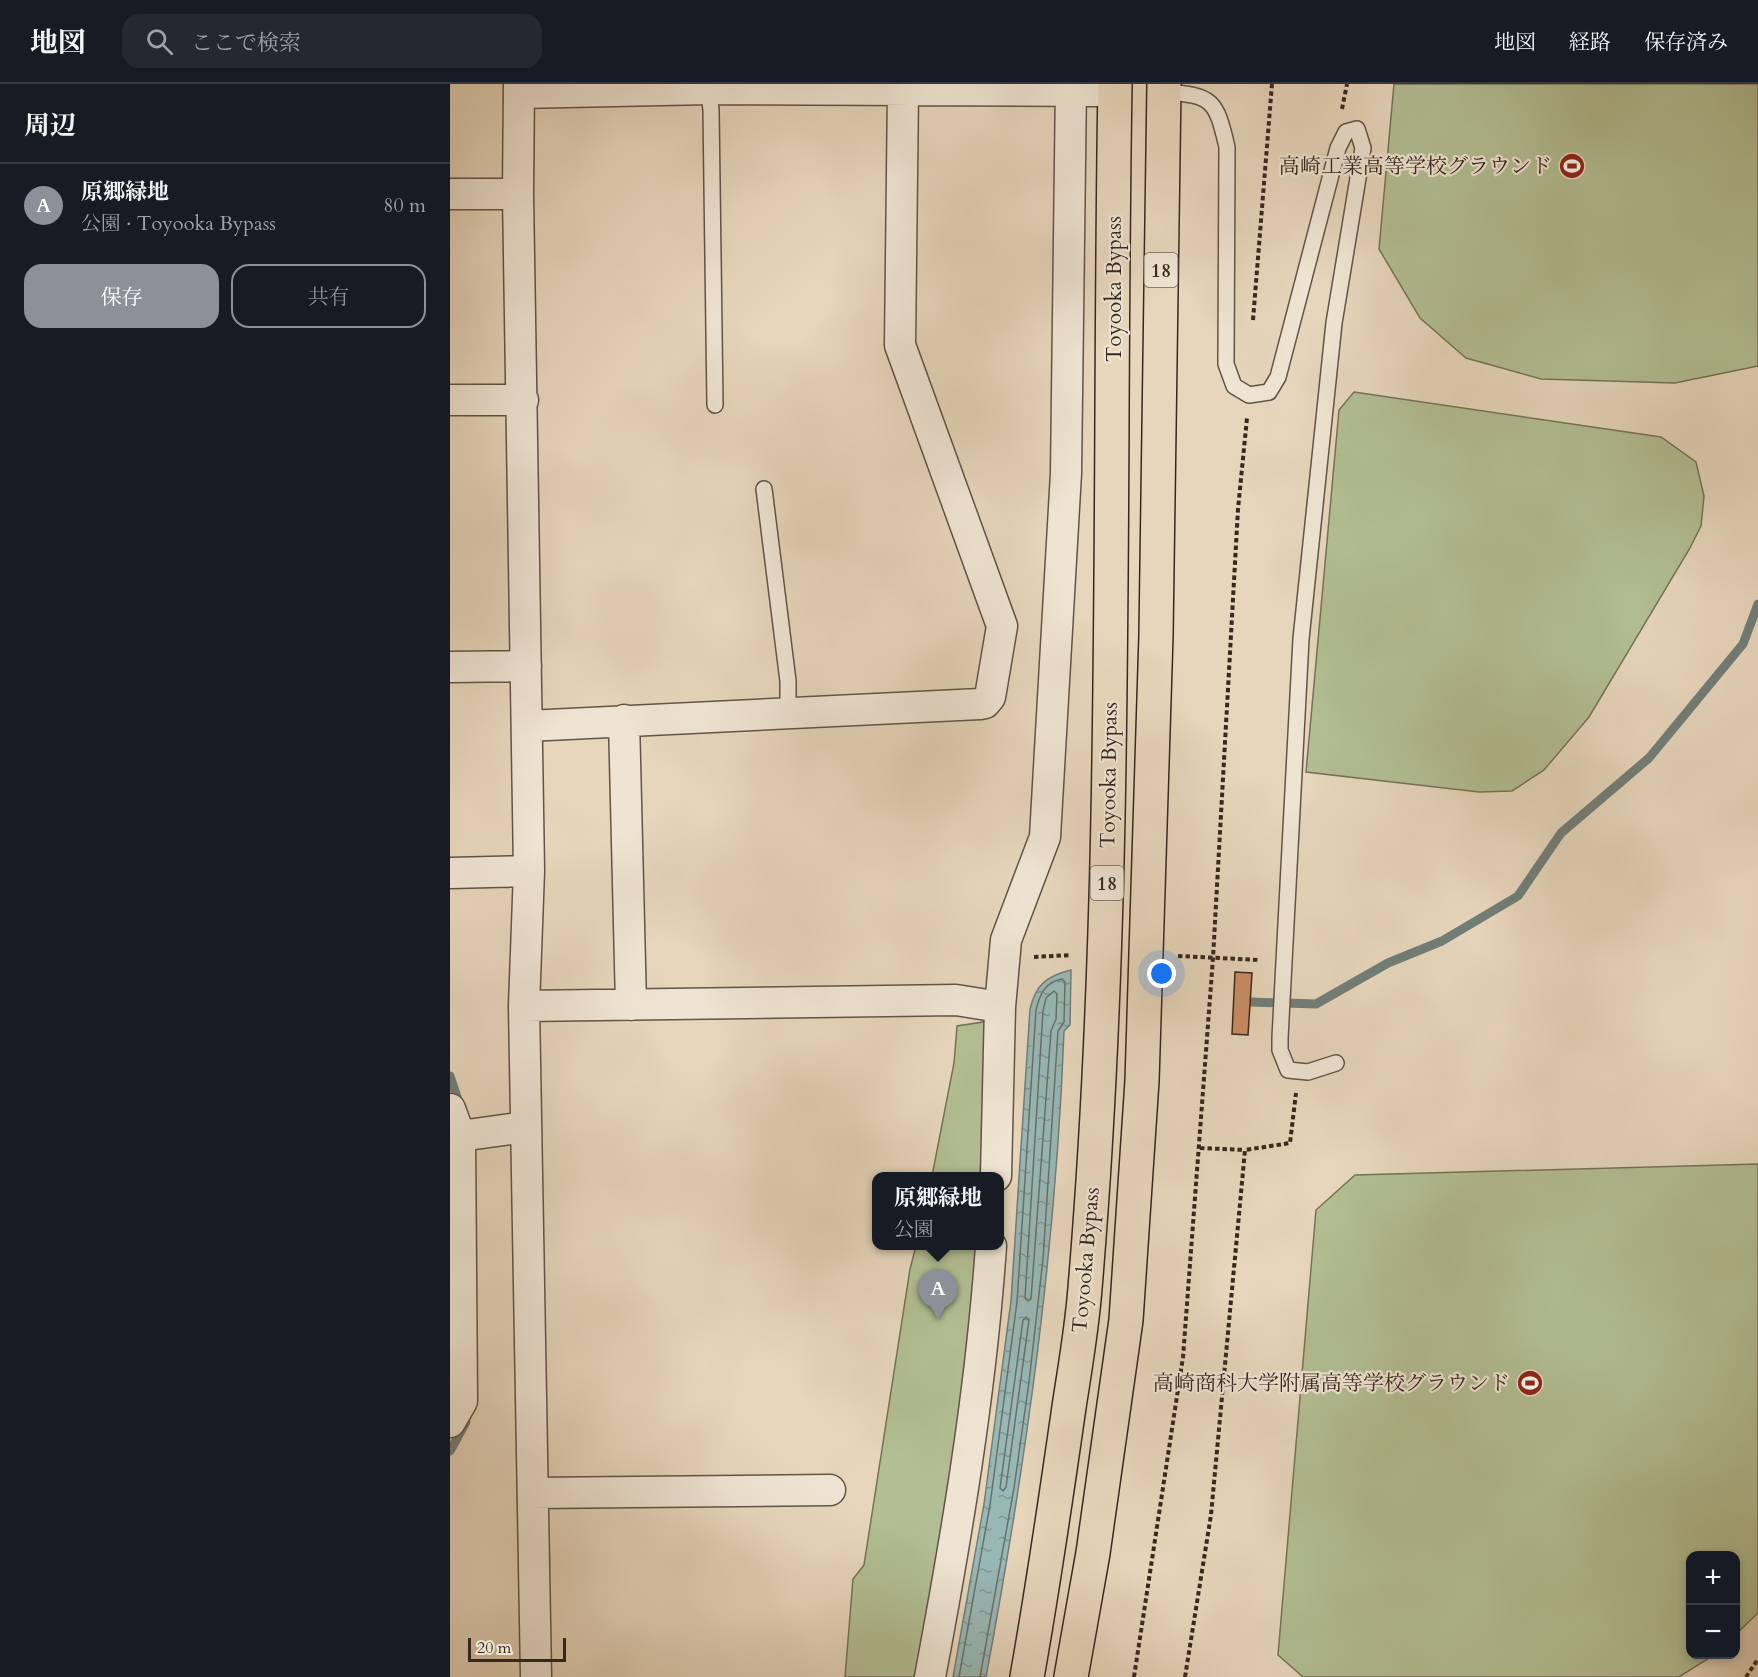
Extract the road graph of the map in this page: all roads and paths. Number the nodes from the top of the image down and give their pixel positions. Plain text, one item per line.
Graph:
1 (1272, 84) edge
2 (709, 86) edge
3 (817, 87) edge
4 (1071, 87) edge
5 (519, 88) edge
6 (1115, 88) edge
7 (1164, 88) edge
8 (903, 90) junction
9 (450, 194) edge
10 (518, 194) junction
11 (1253, 325) dead end
12 (1249, 395) junction
13 (450, 400) edge
14 (523, 400) junction
15 (715, 405) dead end
16 (764, 489) dead end
17 (526, 666) junction
18 (450, 667) edge
19 (788, 711) junction
20 (624, 720) junction
21 (527, 726) junction
22 (528, 871) junction
23 (450, 873) edge
24 (1081, 954) dead end
25 (1170, 956) dead end
26 (1213, 958) junction
27 (1003, 960) junction
28 (1284, 967) junction
29 (631, 1005) junction
30 (524, 1006) junction
31 (1000, 1007) junction
32 (1336, 1063) dead end
33 (1298, 1072) junction
34 (455, 1122) edge
35 (526, 1127) junction
36 (1200, 1148) junction
37 (1245, 1150) junction
38 (996, 1172) edge
39 (455, 1210) edge
40 (991, 1250) edge
41 (450, 1422) edge
42 (830, 1490) dead end
43 (532, 1493) junction
44 (1758, 1659) edge
45 (536, 1677) edge
46 (930, 1677) edge
47 (1027, 1677) edge
48 (1071, 1677) edge
49 (1134, 1677) edge
50 (1185, 1677) edge
51 (1746, 1677) edge

1 - 11 path
2 - 3 street
2 - 5 street
2 - 15 lane
3 - 8 street
4 - 6 street
4 - 8 street
4 - 27 street
5 - 10 street
6 - 47 highway, Toyooka Bypass / 18
7 - 12 lane
7 - 48 highway, Toyooka Bypass / 18
8 - 19 street
9 - 10 street
10 - 14 street
12 - 26 path
12 - 28 lane
13 - 14 street
14 - 17 street
16 - 19 lane
17 - 18 street
17 - 21 street
19 - 20 street
20 - 21 street
20 - 29 street
21 - 22 street
22 - 23 street
22 - 30 street
24 - 27 path
25 - 26 path
26 - 28 path
26 - 36 path
27 - 31 street
28 - 33 lane
29 - 30 street
29 - 31 street
30 - 35 street
31 - 38 street
32 - 33 lane
33 - 37 path
34 - 35 street
34 - 39 street
35 - 43 street
36 - 37 path
36 - 49 path
37 - 50 path
39 - 41 street
40 - 46 street
42 - 43 street
43 - 45 street
44 - 51 path

